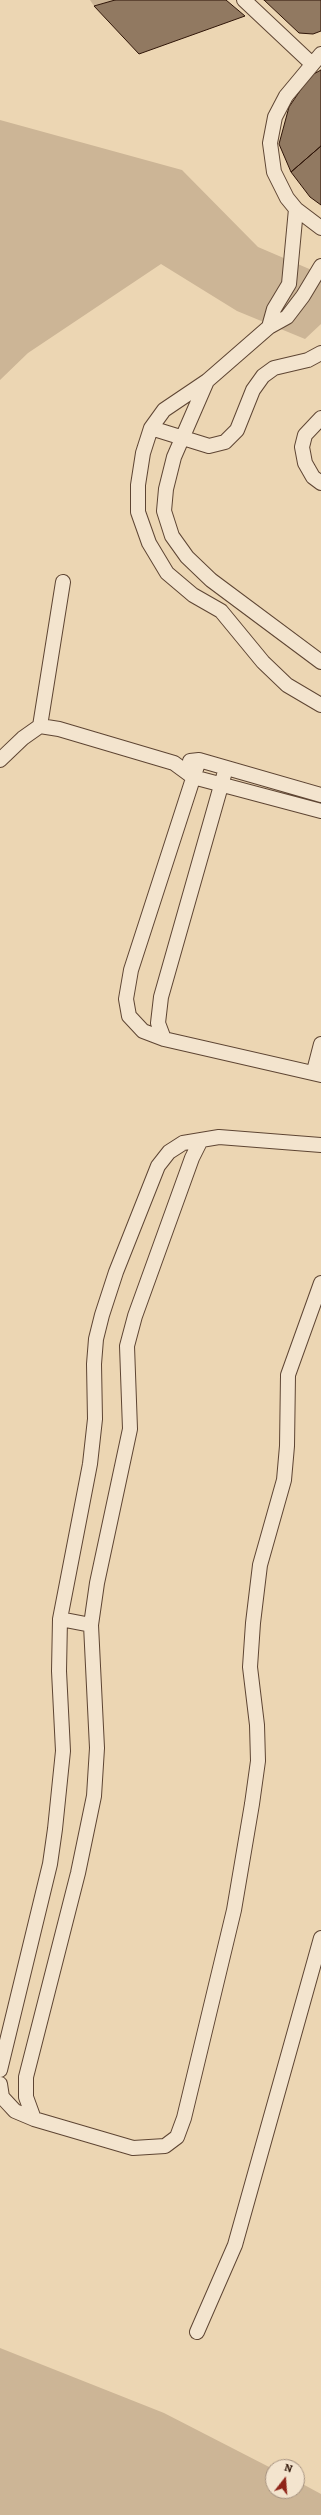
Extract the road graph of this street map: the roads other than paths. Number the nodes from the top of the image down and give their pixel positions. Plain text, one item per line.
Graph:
1 (244, 0) edge
2 (316, 59) edge
3 (296, 209) junction
4 (321, 228) edge
5 (321, 266) edge
6 (269, 327) junction
7 (321, 354) edge
8 (207, 381) junction
9 (321, 418) edge
10 (151, 428) junction
11 (182, 438) junction
12 (321, 483) edge
13 (63, 582) dead end
14 (321, 662) edge
15 (321, 705) edge
16 (40, 726) junction
17 (0, 760) edge
18 (198, 760) junction
19 (174, 763) junction
20 (226, 768) junction
21 (192, 777) junction
22 (221, 785) junction
23 (321, 795) edge
24 (321, 811) edge
25 (164, 1039) junction
26 (321, 1044) edge
27 (318, 1073) edge
28 (201, 1140) junction
29 (321, 1145) edge
30 (321, 1283) edge
31 (60, 1619) junction
32 (91, 1625) junction
33 (321, 1938) edge
34 (0, 2070) edge
35 (0, 2084) edge
36 (34, 2119) junction
37 (197, 2332) dead end

1 - 2 street
2 - 3 street
3 - 4 street
3 - 6 street
5 - 6 street
6 - 8 street
7 - 11 street
8 - 10 street
8 - 11 street
9 - 12 street
10 - 11 street
10 - 15 street
11 - 14 street
13 - 16 street
16 - 17 street
16 - 19 street
18 - 19 street
18 - 20 street
18 - 21 street
19 - 21 street
20 - 22 street
20 - 23 street
21 - 22 street
21 - 25 street
22 - 24 street
22 - 25 street
25 - 27 street
26 - 27 street
28 - 29 street
28 - 31 street
28 - 32 street
30 - 36 street
31 - 32 street
31 - 34 street
32 - 36 street
33 - 37 street
35 - 36 street

